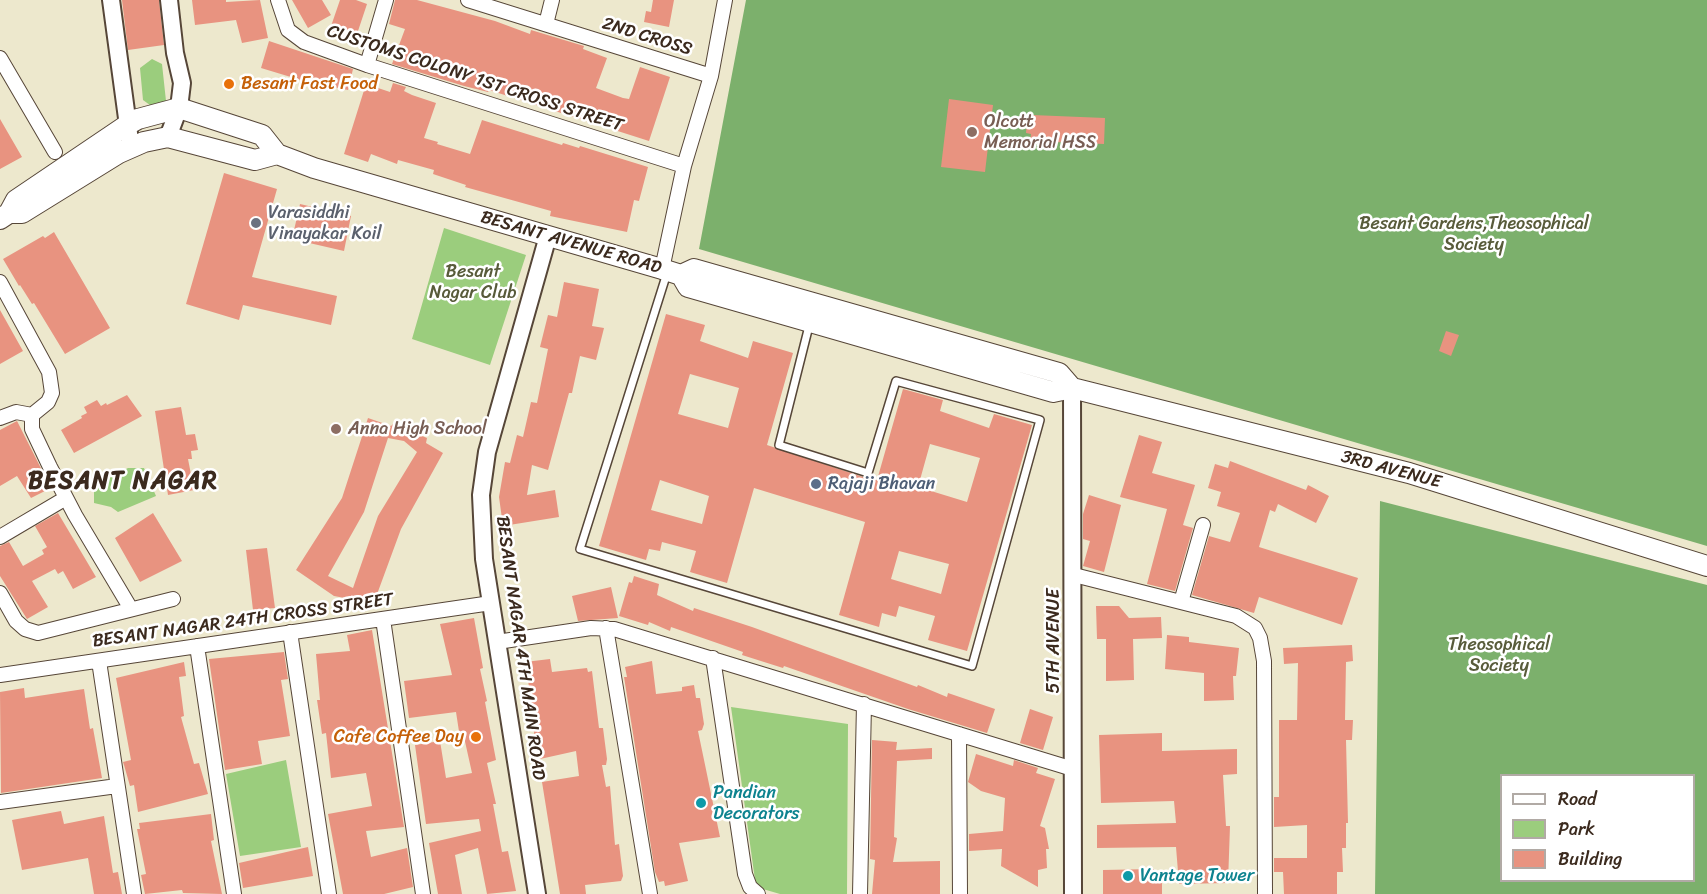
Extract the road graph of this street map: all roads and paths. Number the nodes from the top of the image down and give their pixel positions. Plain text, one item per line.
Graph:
1 (111, 0) edge
2 (169, 0) edge
3 (278, 0) edge
4 (386, 0) edge
5 (468, 0) edge
6 (552, 0) edge
7 (725, 0) edge
8 (546, 24) junction
9 (0, 58) edge
10 (367, 65) junction
11 (711, 76) junction
12 (179, 108) junction
13 (127, 125) junction
14 (168, 137) junction
15 (125, 150) junction
16 (55, 152) dead end
17 (277, 154) junction
18 (684, 166) junction
19 (4, 216) edge
20 (548, 236) junction
21 (670, 272) junction
22 (0, 282) edge
23 (810, 322) junction
24 (1072, 388) junction
25 (32, 415) junction
26 (0, 418) edge
27 (66, 498) junction
28 (1203, 525) dead end
29 (0, 537) edge
30 (1707, 566) edge
31 (1074, 574) junction
32 (0, 593) edge
33 (173, 599) dead end
34 (1181, 602) junction
35 (491, 603) junction
36 (131, 609) junction
37 (383, 619) junction
38 (606, 628) junction
39 (290, 632) junction
40 (497, 642) junction
41 (197, 646) junction
42 (714, 658) junction
43 (99, 661) junction
44 (0, 675) edge
45 (864, 704) junction
46 (959, 734) junction
47 (1073, 769) junction
48 (117, 786) junction
49 (0, 802) edge
50 (134, 894) edge
51 (234, 894) edge
52 (329, 894) edge
53 (423, 894) edge
54 (537, 894) edge
55 (650, 894) edge
56 (758, 894) edge
57 (860, 894) edge
58 (960, 894) edge
59 (1072, 894) edge
60 (1265, 894) edge

1 - 13 street
2 - 12 street
3 - 10 street, CUSTOMS COLONY 1ST CROSS STREET
4 - 10 street
5 - 8 street, 2ND CROSS
6 - 8 street
7 - 11 street
8 - 11 street, 2ND CROSS
9 - 16 street
10 - 18 street, CUSTOMS COLONY 1ST CROSS STREET
11 - 18 street
12 - 13 main road
12 - 14 street
12 - 17 main road
13 - 15 street
13 - 19 main road
14 - 15 main road
14 - 17 main road, BESANT AVENUE ROAD
15 - 19 main road
17 - 20 main road, BESANT AVENUE ROAD
18 - 21 street
20 - 21 main road, BESANT AVENUE ROAD
20 - 35 street, BESANT NAGAR 4TH MAIN ROAD
21 - 23 main road, BESANT AVENUE ROAD
21 - 23 lane
21 - 24 main road
22 - 25 street
23 - 24 main road, BESANT AVENUE ROAD
24 - 30 main road, 3RD AVENUE
24 - 31 street, 5TH AVENUE
25 - 26 street
25 - 27 street
27 - 29 street
27 - 36 street
28 - 34 street
31 - 34 street
31 - 47 street, 5TH AVENUE
32 - 36 street
33 - 36 street
34 - 60 street
35 - 37 street, BESANT NAGAR 24TH CROSS STREET
35 - 40 street, BESANT NAGAR 4TH MAIN ROAD
37 - 39 street, BESANT NAGAR 24TH CROSS STREET
37 - 53 street
38 - 40 street
38 - 42 street
38 - 55 street
39 - 41 street, BESANT NAGAR 24TH CROSS STREET
39 - 52 street
40 - 54 street, BESANT NAGAR 4TH MAIN ROAD
41 - 43 street, BESANT NAGAR 24TH CROSS STREET
41 - 51 street
42 - 45 street
42 - 56 street
43 - 44 street, BESANT NAGAR 24TH CROSS STREET
43 - 48 street
45 - 46 street
45 - 57 street
46 - 47 street
46 - 58 street
47 - 59 street, 5TH AVENUE
48 - 49 street
48 - 50 street

